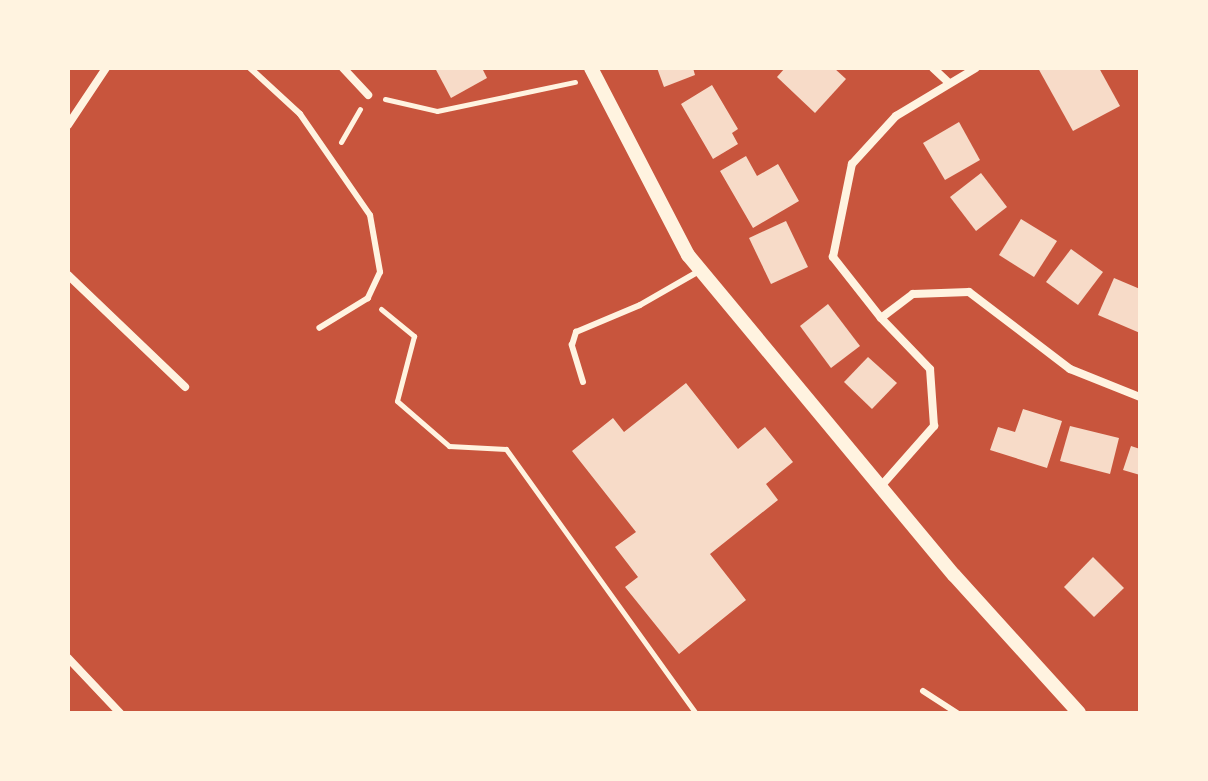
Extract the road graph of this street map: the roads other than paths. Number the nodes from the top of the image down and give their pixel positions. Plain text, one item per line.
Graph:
1 (106, 68) edge
2 (250, 68) edge
3 (343, 68) edge
4 (933, 68) edge
5 (976, 68) edge
6 (594, 73) edge
7 (948, 82) junction
8 (368, 95) road end
9 (68, 125) edge
10 (701, 270) junction
11 (68, 275) edge
12 (881, 318) junction
13 (319, 328) dead end
14 (583, 382) dead end
15 (185, 387) dead end
16 (1140, 397) edge
17 (882, 485) junction
18 (68, 658) edge
19 (923, 691) dead end
20 (120, 713) edge
21 (957, 713) edge
22 (1079, 713) edge

1 - 9 street
2 - 13 lane
3 - 8 street
4 - 7 street
5 - 7 street
6 - 10 street
7 - 12 street
10 - 14 lane
10 - 17 street
11 - 15 street
12 - 16 street
12 - 17 street
17 - 22 street
18 - 20 street
19 - 21 lane

